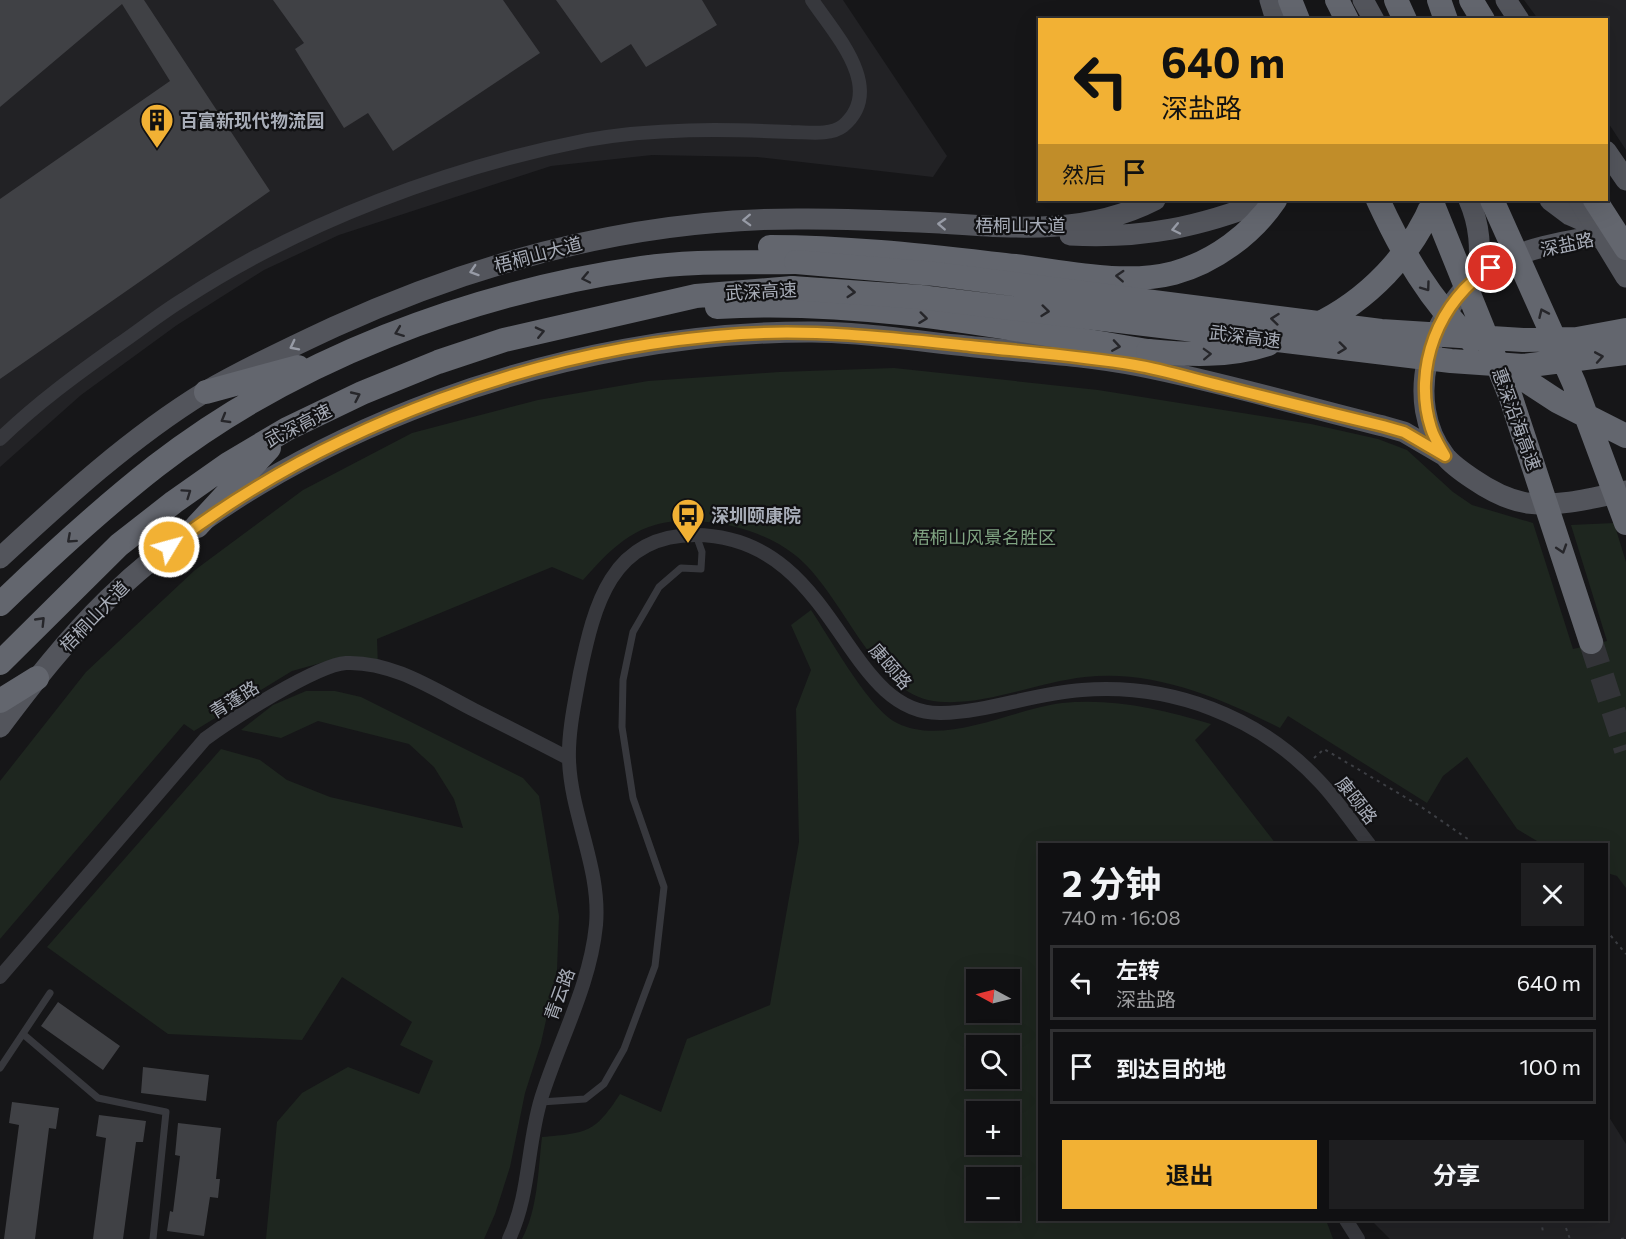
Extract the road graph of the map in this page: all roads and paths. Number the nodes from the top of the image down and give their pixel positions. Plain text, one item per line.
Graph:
1 (812, 0) edge
2 (1270, 0) edge
3 (1290, 0) edge
4 (1337, 0) edge
5 (1363, 0) edge
6 (1396, 0) edge
7 (1431, 0) edge
8 (1439, 0) edge
9 (1471, 0) edge
10 (1506, 0) edge
11 (1275, 18) edge
12 (1296, 18) edge
13 (1346, 18) edge
14 (1373, 18) edge
15 (1405, 18) edge
16 (1443, 18) edge
17 (1444, 18) edge
18 (1482, 18) edge
19 (1518, 18) edge
20 (1608, 154) edge
21 (1626, 180) edge
22 (1153, 201) edge
23 (1265, 201) edge
24 (1274, 201) edge
25 (1378, 201) edge
26 (1432, 201) edge
27 (1432, 201) edge
28 (1469, 201) edge
29 (1492, 201) edge
30 (1551, 201) edge
31 (1580, 201) edge
32 (1596, 201) edge
33 (1001, 227) junction
34 (1626, 235) edge
35 (1626, 248) edge
36 (643, 267) junction
37 (1478, 276) junction
38 (1626, 278) edge
39 (592, 320) junction
40 (1626, 330) edge
41 (1626, 353) edge
42 (344, 355) junction
43 (206, 392) junction
44 (286, 429) junction
45 (1626, 436) edge
46 (0, 439) edge
47 (1445, 456) junction
48 (1626, 491) edge
49 (1626, 523) edge
50 (197, 526) junction
51 (696, 535) junction
52 (0, 558) edge
53 (0, 604) edge
54 (1591, 642) tunnel mouth
55 (0, 663) edge
56 (37, 678) junction
57 (0, 701) edge
58 (0, 727) edge
59 (568, 758) junction
60 (1304, 766) junction
61 (1368, 843) edge
62 (1474, 843) edge
63 (1608, 932) edge
64 (1626, 954) edge
65 (0, 977) edge
66 (50, 993) dead end
67 (22, 1034) junction
68 (0, 1068) edge
69 (540, 1102) junction
70 (1347, 1221) edge
71 (1541, 1221) edge
72 (1566, 1228) dead end
73 (1543, 1232) dead end
74 (1626, 1238) edge
75 (153, 1239) edge
76 (509, 1239) edge
77 (1358, 1239) edge
78 (1570, 1239) edge
79 (1621, 1239) edge

1 - 46 street
2 - 11 main road
3 - 12 highway
4 - 13 highway
5 - 14 main road
6 - 15 highway
7 - 16 main road
8 - 17 highway
9 - 18 highway
10 - 19 main road
20 - 21 main road
22 - 33 main road, 梧桐山大道
23 -> 33 main road
24 -> 36 highway
25 -> 45 highway, bridge
39 -> 26 highway, bridge
27 -> 54 highway, 惠深沿海高速, bridge
28 - 37 main road
49 -> 29 highway, bridge
30 - 34 main road, 深盐路
31 - 38 main road, bridge
32 - 35 highway, bridge
33 -> 43 main road, 梧桐山大道
34 - 37 main road, 深盐路
40 -> 36 highway, 武深高速, bridge
36 -> 42 highway, 武深高速
37 - 47 main road, 深盐路
39 -> 41 highway, 武深高速, bridge
44 -> 39 highway, 武深高速
42 - 43 highway
42 -> 53 highway, 武深高速
43 - 52 main road, 梧桐山大道
44 - 50 highway
55 -> 44 highway, 武深高速
47 - 48 main road, 深盐路
47 - 50 main road, 梧桐山大道
50 - 56 main road, 梧桐山大道
51 - 59 street, 康颐路
51 - 60 street, 康颐路
51 - 69 lane
56 - 57 highway
56 - 58 main road, 梧桐山大道
59 - 65 street, 青蓬路
59 - 69 street, 青云路
60 - 61 street, 康颐路
60 - 62 path
63 - 64 path
66 - 67 lane
67 - 68 lane
67 - 75 lane
69 - 76 street, 青云路
70 - 77 street
71 - 73 path
72 - 78 path
74 - 79 path

